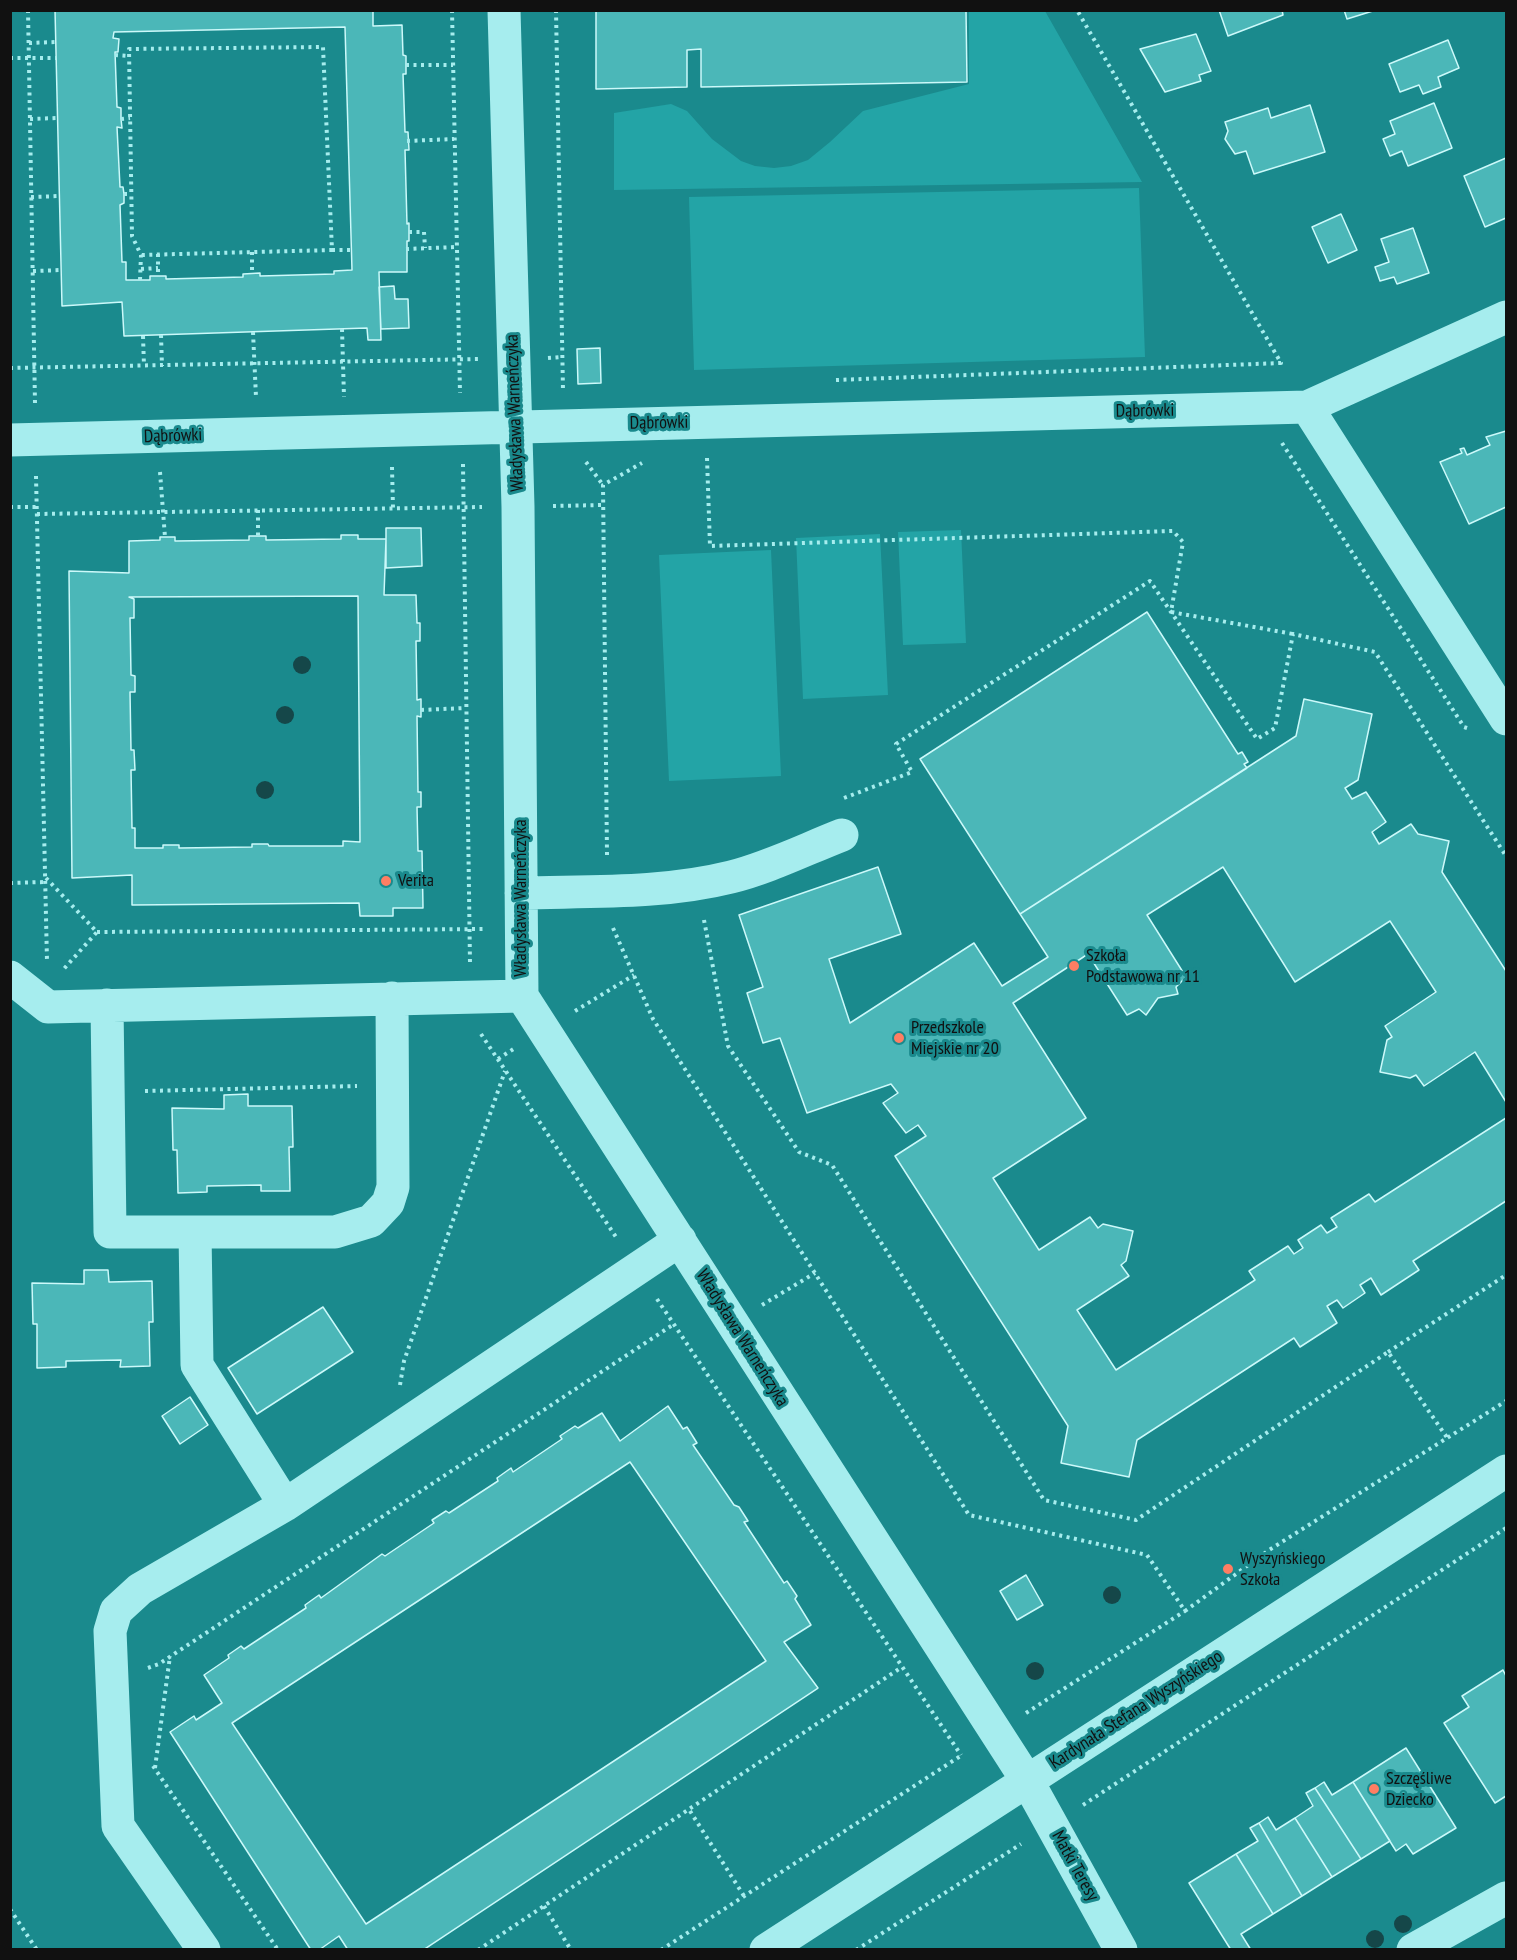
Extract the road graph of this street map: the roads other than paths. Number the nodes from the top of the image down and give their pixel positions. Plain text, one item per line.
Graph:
1 (504, 10) edge
2 (1506, 317) edge
3 (1307, 407) junction
4 (516, 427) junction
5 (23, 440) edge
6 (1506, 719) edge
7 (842, 835) dead end
8 (521, 893) junction
9 (10, 977) edge
10 (522, 996) junction
11 (392, 998) junction
12 (107, 1005) junction
13 (195, 1232) junction
14 (680, 1240) junction
15 (1506, 1471) edge
16 (285, 1505) junction
17 (1028, 1782) junction
18 (1506, 1898) edge
19 (204, 1950) edge
20 (766, 1950) edge
21 (1121, 1950) edge
22 (1413, 1950) edge

1 - 4 street, Władysława Warneńczyka
2 - 3 street, Dąbrówki
3 - 4 street, Dąbrówki
3 - 6 street
4 - 5 street, Dąbrówki
4 - 8 street, Władysława Warneńczyka
7 - 8 street
8 - 10 street, Władysława Warneńczyka
9 - 12 street
10 - 11 street
10 - 14 street, Władysława Warneńczyka
11 - 12 street
11 - 13 street
12 - 13 street
13 - 16 street
14 - 16 street
14 - 17 street, Władysława Warneńczyka
15 - 17 street, Kardynała Stefana Wyszyńskiego
16 - 19 street
17 - 20 street, Kardynała Stefana Wyszyńskiego
17 - 21 street, Matki Teresy
18 - 22 street

